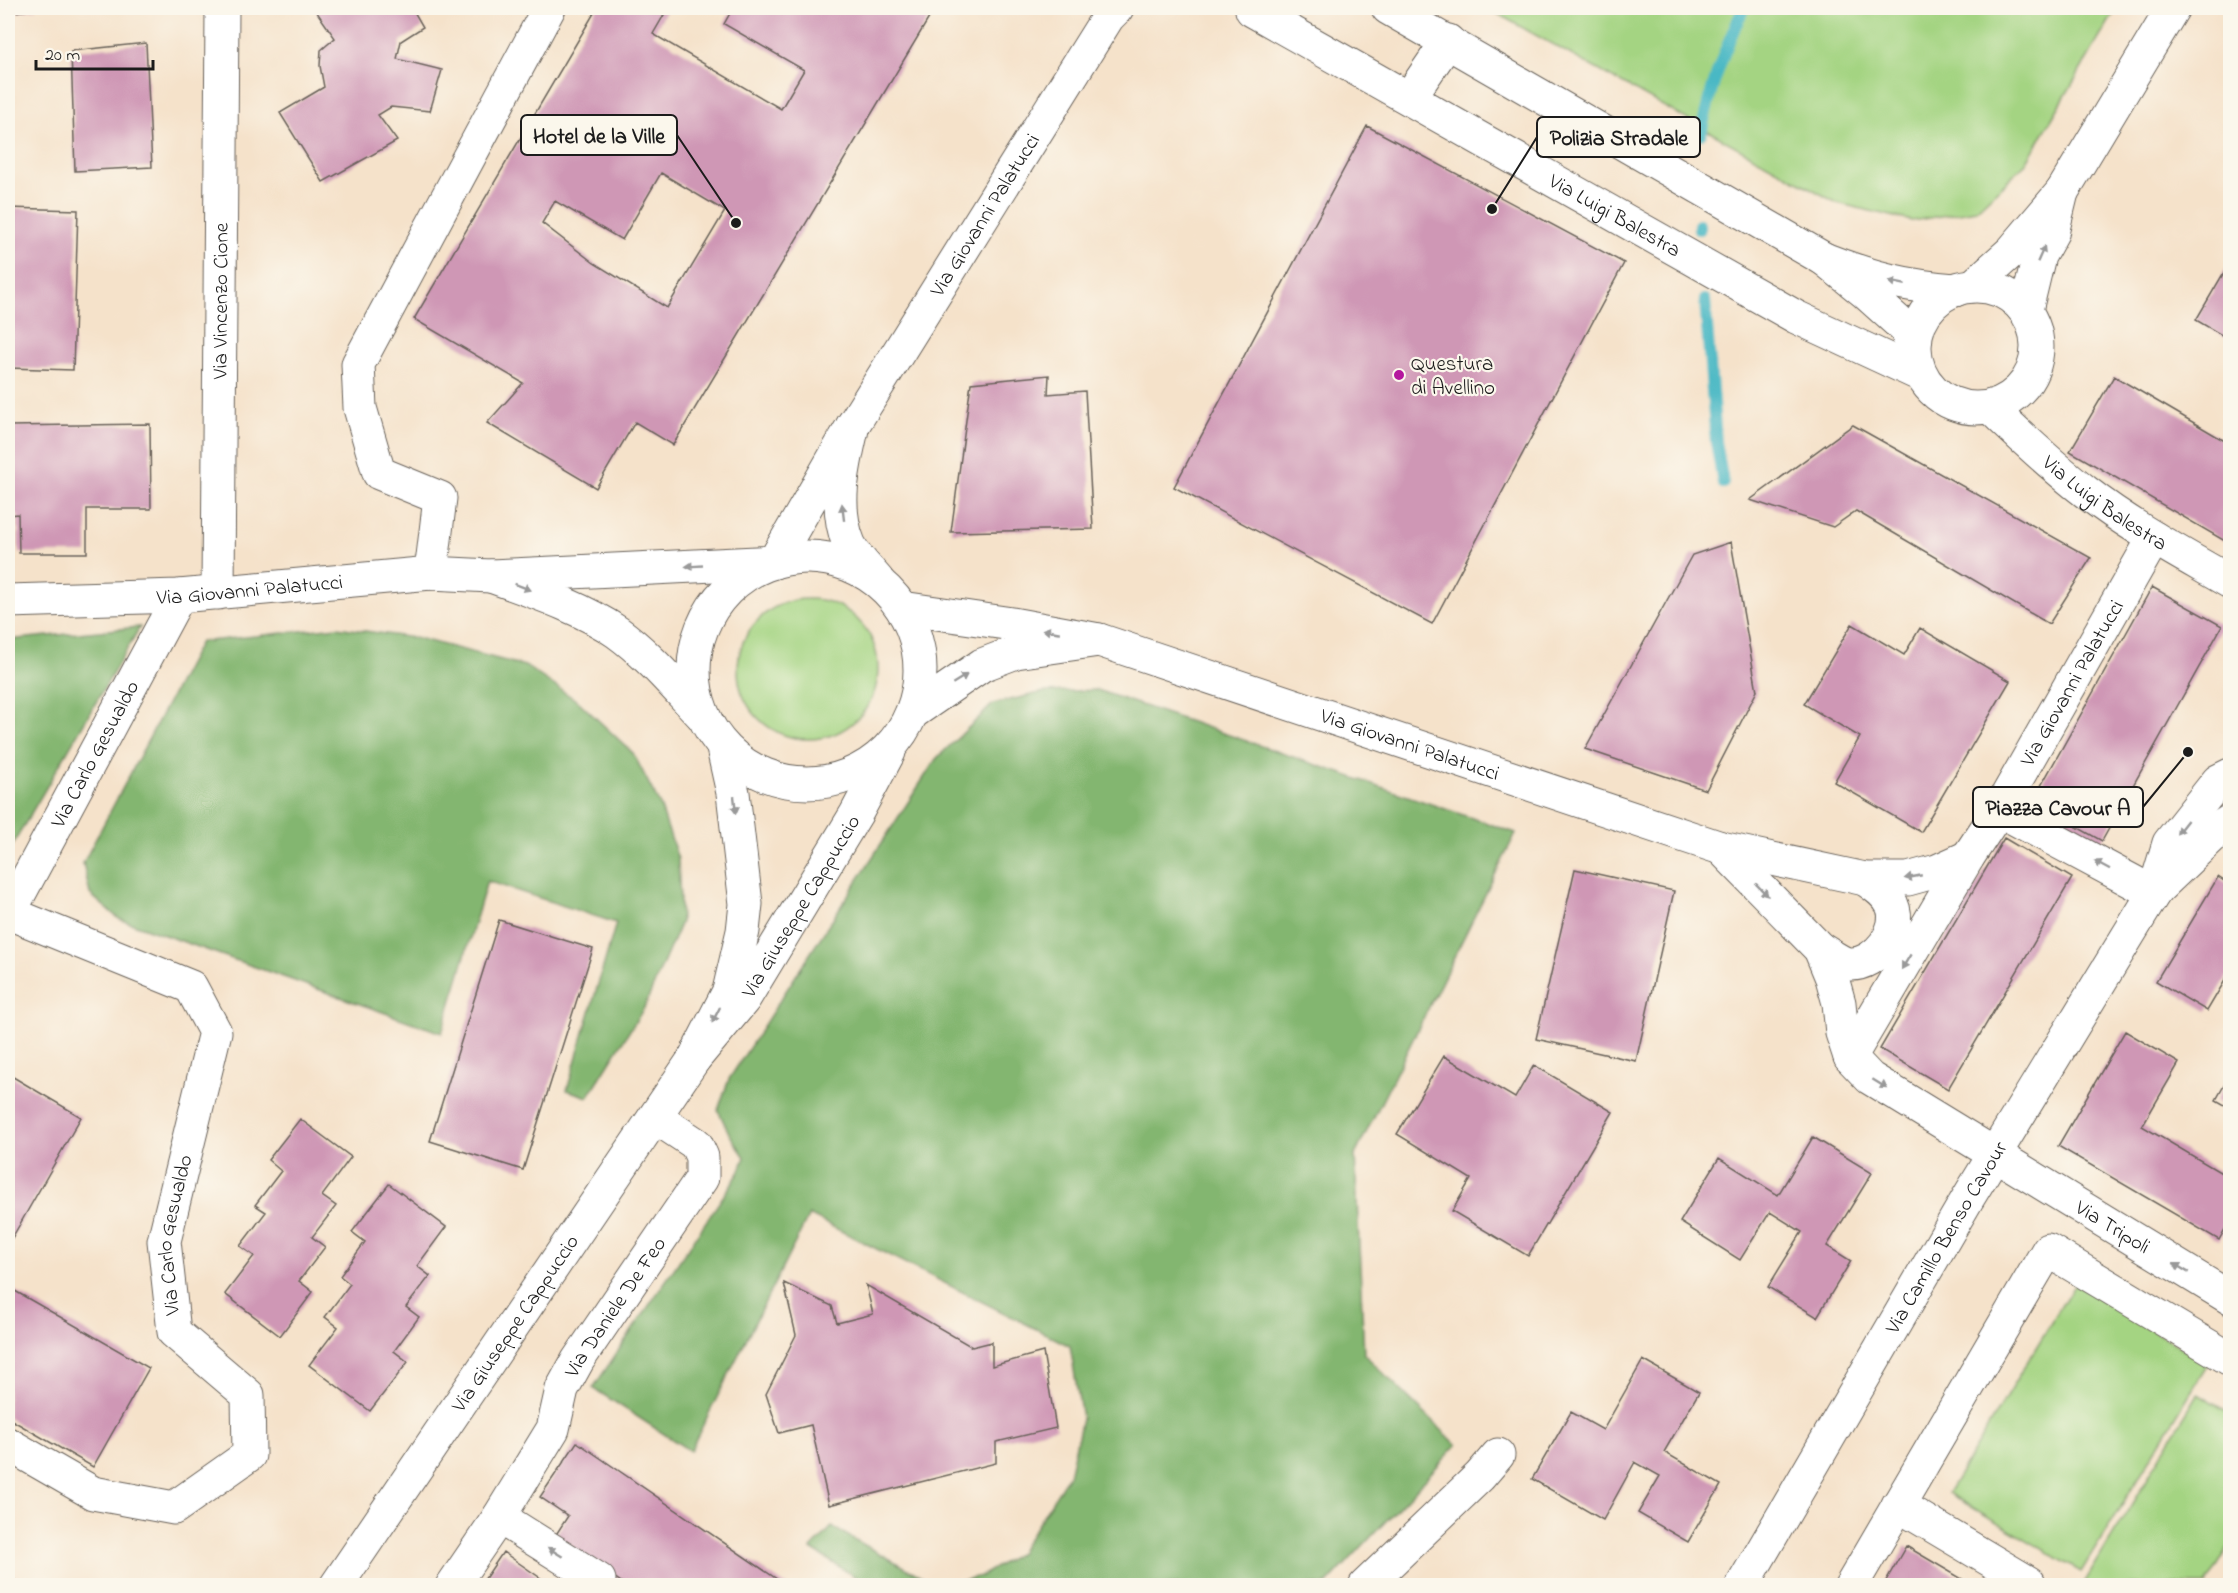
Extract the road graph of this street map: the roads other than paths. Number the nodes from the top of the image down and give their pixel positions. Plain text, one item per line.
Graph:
1 (222, 8) edge
2 (549, 8) edge
3 (1117, 8) edge
4 (1388, 8) edge
5 (2174, 8) edge
6 (1252, 10) dead end
7 (1448, 41) junction
8 (1409, 98) junction
9 (2062, 192) junction
10 (1824, 259) junction
11 (1964, 288) junction
12 (2026, 310) junction
13 (1918, 365) junction
14 (1990, 407) junction
15 (853, 425) junction
16 (2154, 538) junction
17 (774, 562) junction
18 (431, 573) junction
19 (491, 576) junction
20 (878, 581) junction
21 (2230, 582) edge
22 (218, 593) junction
23 (179, 596) junction
24 (8, 601) edge
25 (902, 608) junction
26 (1099, 640) junction
27 (912, 713) junction
28 (703, 716) junction
29 (893, 744) junction
30 (723, 748) junction
31 (2230, 775) edge
32 (1999, 810) junction
33 (2230, 821) edge
34 (1721, 848) junction
35 (1968, 857) junction
36 (1865, 879) junction
37 (2154, 893) junction
38 (8, 913) edge
39 (1820, 949) junction
40 (1850, 1057) junction
41 (694, 1059) junction
42 (655, 1117) junction
43 (1995, 1155) junction
44 (2230, 1298) edge
45 (2230, 1359) edge
46 (8, 1444) edge
47 (1498, 1455) dead end
48 (1898, 1505) junction
49 (499, 1517) junction
50 (336, 1586) edge
51 (453, 1586) edge
52 (595, 1586) edge
53 (1365, 1586) edge
54 (1742, 1586) edge
55 (1851, 1586) edge
56 (2027, 1586) edge

1 - 22 street, Via Vincenzo Cione
2 - 18 street
3 - 15 street, Via Giovanni Palatucci
4 - 7 street
5 - 9 street
6 - 8 street, Via Luigi Balestra
7 - 8 street
7 - 10 street
8 - 13 street, Via Luigi Balestra
9 - 11 street
12 -> 9 street
11 -> 10 street
10 - 13 street
11 - 12 street
11 - 13 street
12 - 14 street
13 - 14 street
14 - 16 street, Via Luigi Balestra
15 - 17 street, Via Giovanni Palatucci
20 -> 15 street, Via Giovanni Palatucci
16 - 21 street, Via Luigi Balestra
16 - 32 street, Via Giovanni Palatucci
17 -> 19 street, Via Giovanni Palatucci
17 - 20 street
17 - 28 street
18 - 19 street, Via Giovanni Palatucci
18 - 22 street, Via Giovanni Palatucci
19 -> 28 street, Via Giovanni Palatucci
20 - 25 street, Via Giovanni Palatucci
22 - 23 street, Via Giovanni Palatucci
23 - 24 street, Via Giovanni Palatucci
23 - 38 street, Via Carlo Gesualdo
26 -> 25 street, Via Giovanni Palatucci
25 - 27 street, Via Giovanni Palatucci
27 -> 26 street, Via Giovanni Palatucci
26 - 34 street, Via Giovanni Palatucci
27 - 29 street
28 - 30 street
29 - 30 street
29 - 41 street, Via Giuseppe Cappuccio
30 -> 41 street, Via Giuseppe Cappuccio
31 -> 37 street
32 - 35 street, Via Giovanni Palatucci
37 -> 32 street
33 - 37 street
34 - 36 street, Via Giovanni Palatucci
34 -> 39 street, Via Giovanni Palatucci
35 -> 36 street, Via Giovanni Palatucci
35 -> 40 street, Via Giovanni Palatucci
36 - 39 street, Via Giovanni Palatucci
37 - 43 street, Via Camillo Benso Cavour
38 - 46 street, Via Carlo Gesualdo
39 - 40 street, Via Giovanni Palatucci
40 -> 43 street, Via Giovanni Palatucci
41 - 42 street, Via Giuseppe Cappuccio
42 - 49 street, Via Daniele De Feo
42 - 50 street, Via Giuseppe Cappuccio
44 -> 43 street, Via Tripoli
43 - 54 street, Via Camillo Benso Cavour
45 - 48 street
47 - 53 street
48 - 55 street
48 - 56 street
49 - 51 street, Via Daniele De Feo
52 -> 49 street

